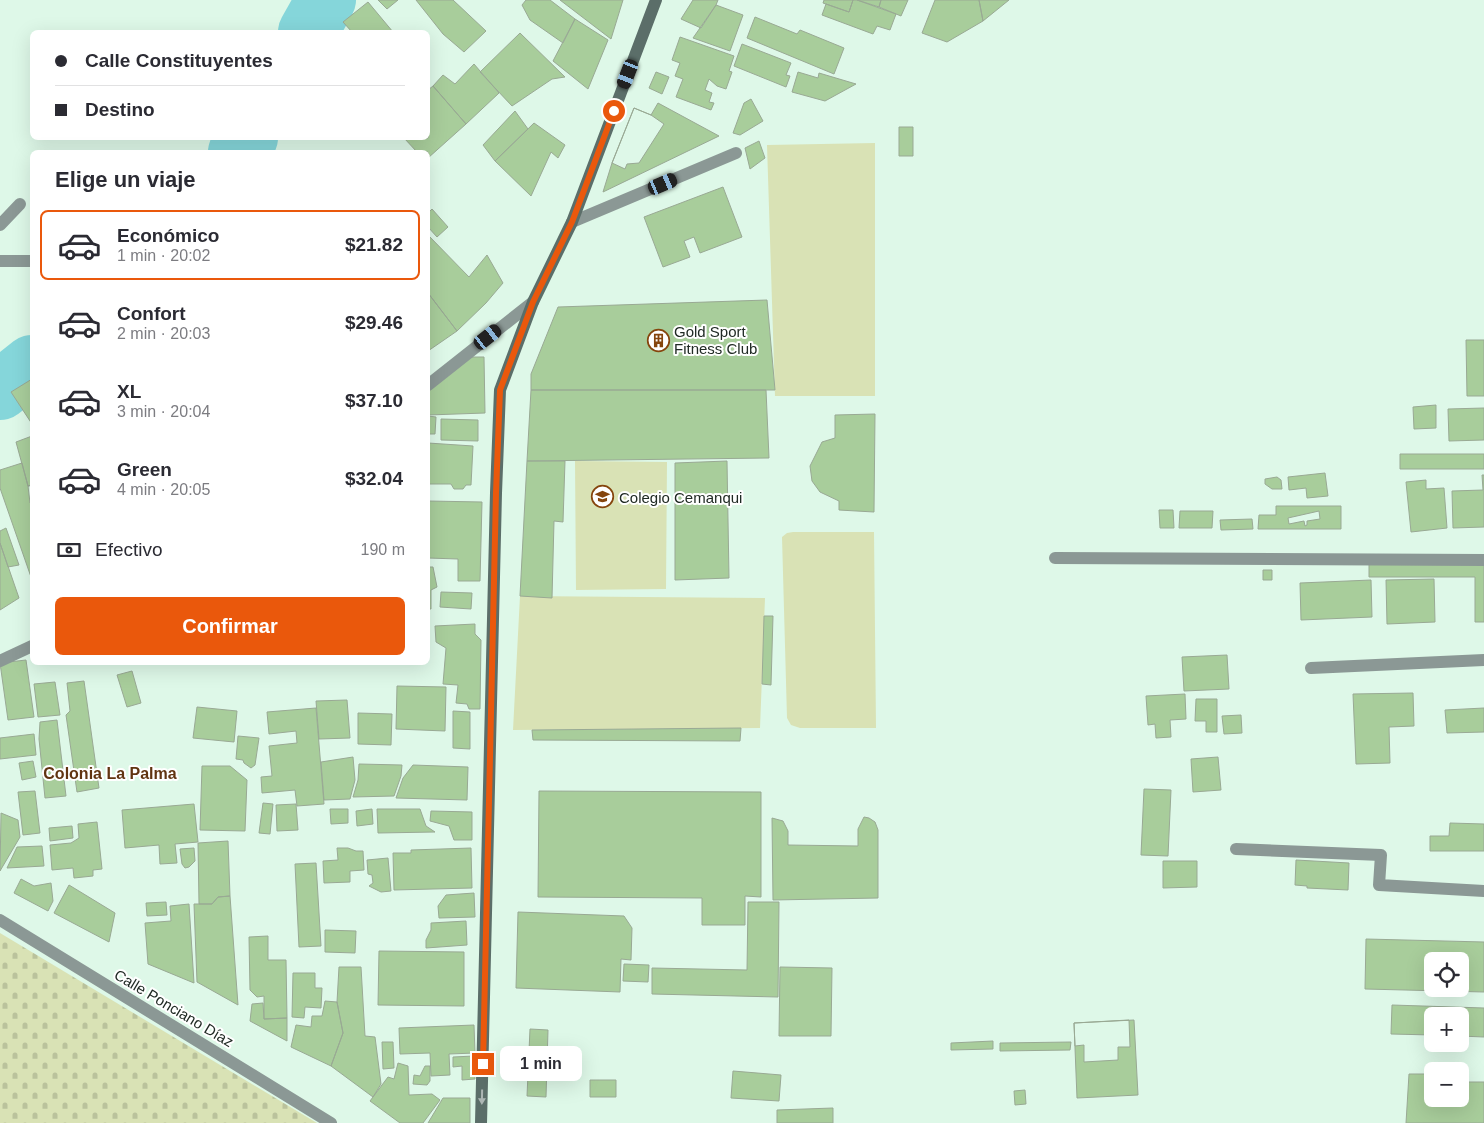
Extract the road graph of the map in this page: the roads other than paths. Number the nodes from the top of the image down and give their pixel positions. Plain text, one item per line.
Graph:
1 (656, 0) edge
2 (736, 153) dead end
3 (20, 204) dead end
4 (572, 222) junction
5 (0, 226) edge
6 (0, 261) edge
7 (30, 261) edge
8 (533, 302) junction
9 (430, 383) edge
10 (1055, 558) dead end
11 (1484, 560) edge
12 (30, 647) edge
13 (1484, 660) edge
14 (0, 661) edge
15 (1311, 668) dead end
16 (1236, 850) dead end
17 (1484, 891) edge
18 (0, 920) edge
19 (331, 1123) edge
20 (481, 1123) edge

1 - 4 main road
2 - 4 street
3 - 5 street
4 - 8 main road
6 - 7 street
8 - 9 street
8 -> 20 main road
10 - 11 street
12 - 14 street
13 - 15 street
16 - 17 street
18 - 19 street, Calle Ponciano Díaz

